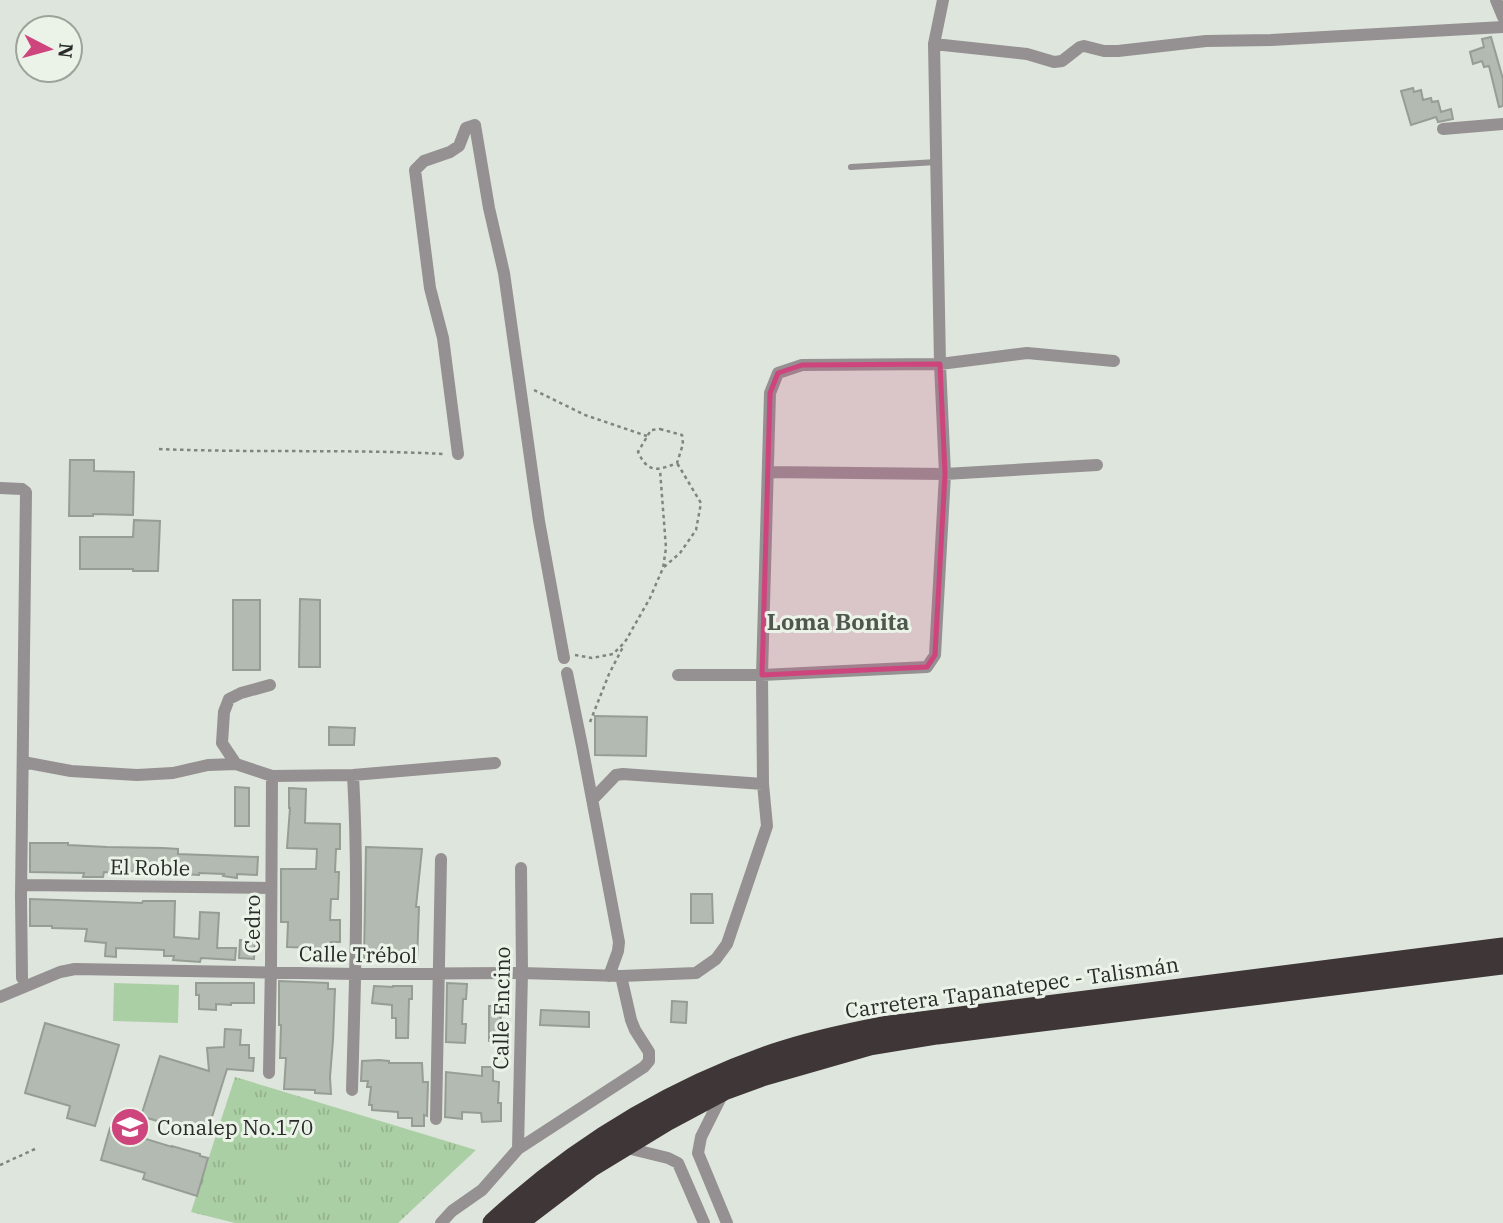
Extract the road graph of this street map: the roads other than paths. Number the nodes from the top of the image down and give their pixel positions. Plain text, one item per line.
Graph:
1 (943, 0) edge
2 (1496, 0) edge
3 (1503, 17) edge
4 (1503, 27) edge
5 (934, 44) junction
6 (1503, 124) edge
7 (1443, 129) dead end
8 (937, 162) junction
9 (851, 167) dead end
10 (1114, 361) dead end
11 (940, 363) junction
12 (458, 454) road end
13 (1097, 466) dead end
14 (768, 472) junction
15 (945, 474) junction
16 (0, 488) edge
17 (564, 658) dead end
18 (567, 673) road end
19 (762, 675) junction
20 (678, 676) dead end
21 (270, 685) dead end
22 (222, 743) junction
23 (23, 762) junction
24 (495, 762) dead end
25 (236, 764) junction
26 (208, 765) junction
27 (353, 775) junction
28 (272, 776) junction
29 (762, 784) junction
30 (592, 800) junction
31 (441, 859) dead end
32 (521, 868) dead end
33 (27, 885) dead end
34 (271, 888) junction
35 (1503, 948) edge
36 (1503, 964) edge
37 (271, 973) junction
38 (522, 973) junction
39 (356, 974) junction
40 (440, 974) junction
41 (615, 976) junction
42 (22, 978) dead end
43 (0, 997) edge
44 (269, 1073) dead end
45 (352, 1090) dead end
46 (724, 1090) junction
47 (436, 1119) dead end
48 (623, 1147) junction
49 (518, 1149) junction
50 (698, 1153) junction
51 (678, 1163) junction
52 (441, 1223) edge
53 (493, 1223) edge
54 (517, 1223) edge
55 (704, 1223) edge
56 (727, 1223) edge

1 - 5 street
2 - 3 street
4 - 5 street
5 - 8 street
6 - 7 street
8 - 9 lane
8 - 11 street
10 - 11 street
11 - 14 street
11 - 15 street
12 - 17 street
13 - 15 street
14 - 15 street
14 - 19 street
15 - 19 street
16 - 23 street
18 - 30 street
19 - 20 street
19 - 29 street
21 - 22 street
22 - 25 street
22 - 26 street
23 - 26 street
23 - 42 street
24 - 27 street
25 - 26 street
25 - 28 street
27 - 28 street
27 - 39 street
28 - 34 street, Cedro
29 - 30 street
29 - 41 street, Calle Trébol
30 - 41 street
31 - 40 street
32 - 38 street, Calle Encino
33 - 34 street, El Roble
34 - 37 street, Cedro
35 - 53 highway, Carretera Tapanatepec - Talismán
36 - 46 highway, Carretera Tapanatepec - Talismán
37 - 39 street, Calle Trébol
37 - 43 street, Calle Trébol
37 - 44 street, Cedro
38 - 40 street, Calle Trébol
38 - 41 street, Calle Trébol
38 - 49 street, Calle Encino
39 - 40 street, Calle Trébol
39 - 45 street
40 - 47 street
41 - 49 street
46 - 48 highway, Carretera Tapanatepec - Talismán
46 - 50 street
48 - 51 street
48 - 54 highway, Carretera Tapanatepec - Talismán
49 - 52 street
50 - 51 street
50 - 56 street
51 - 55 street

